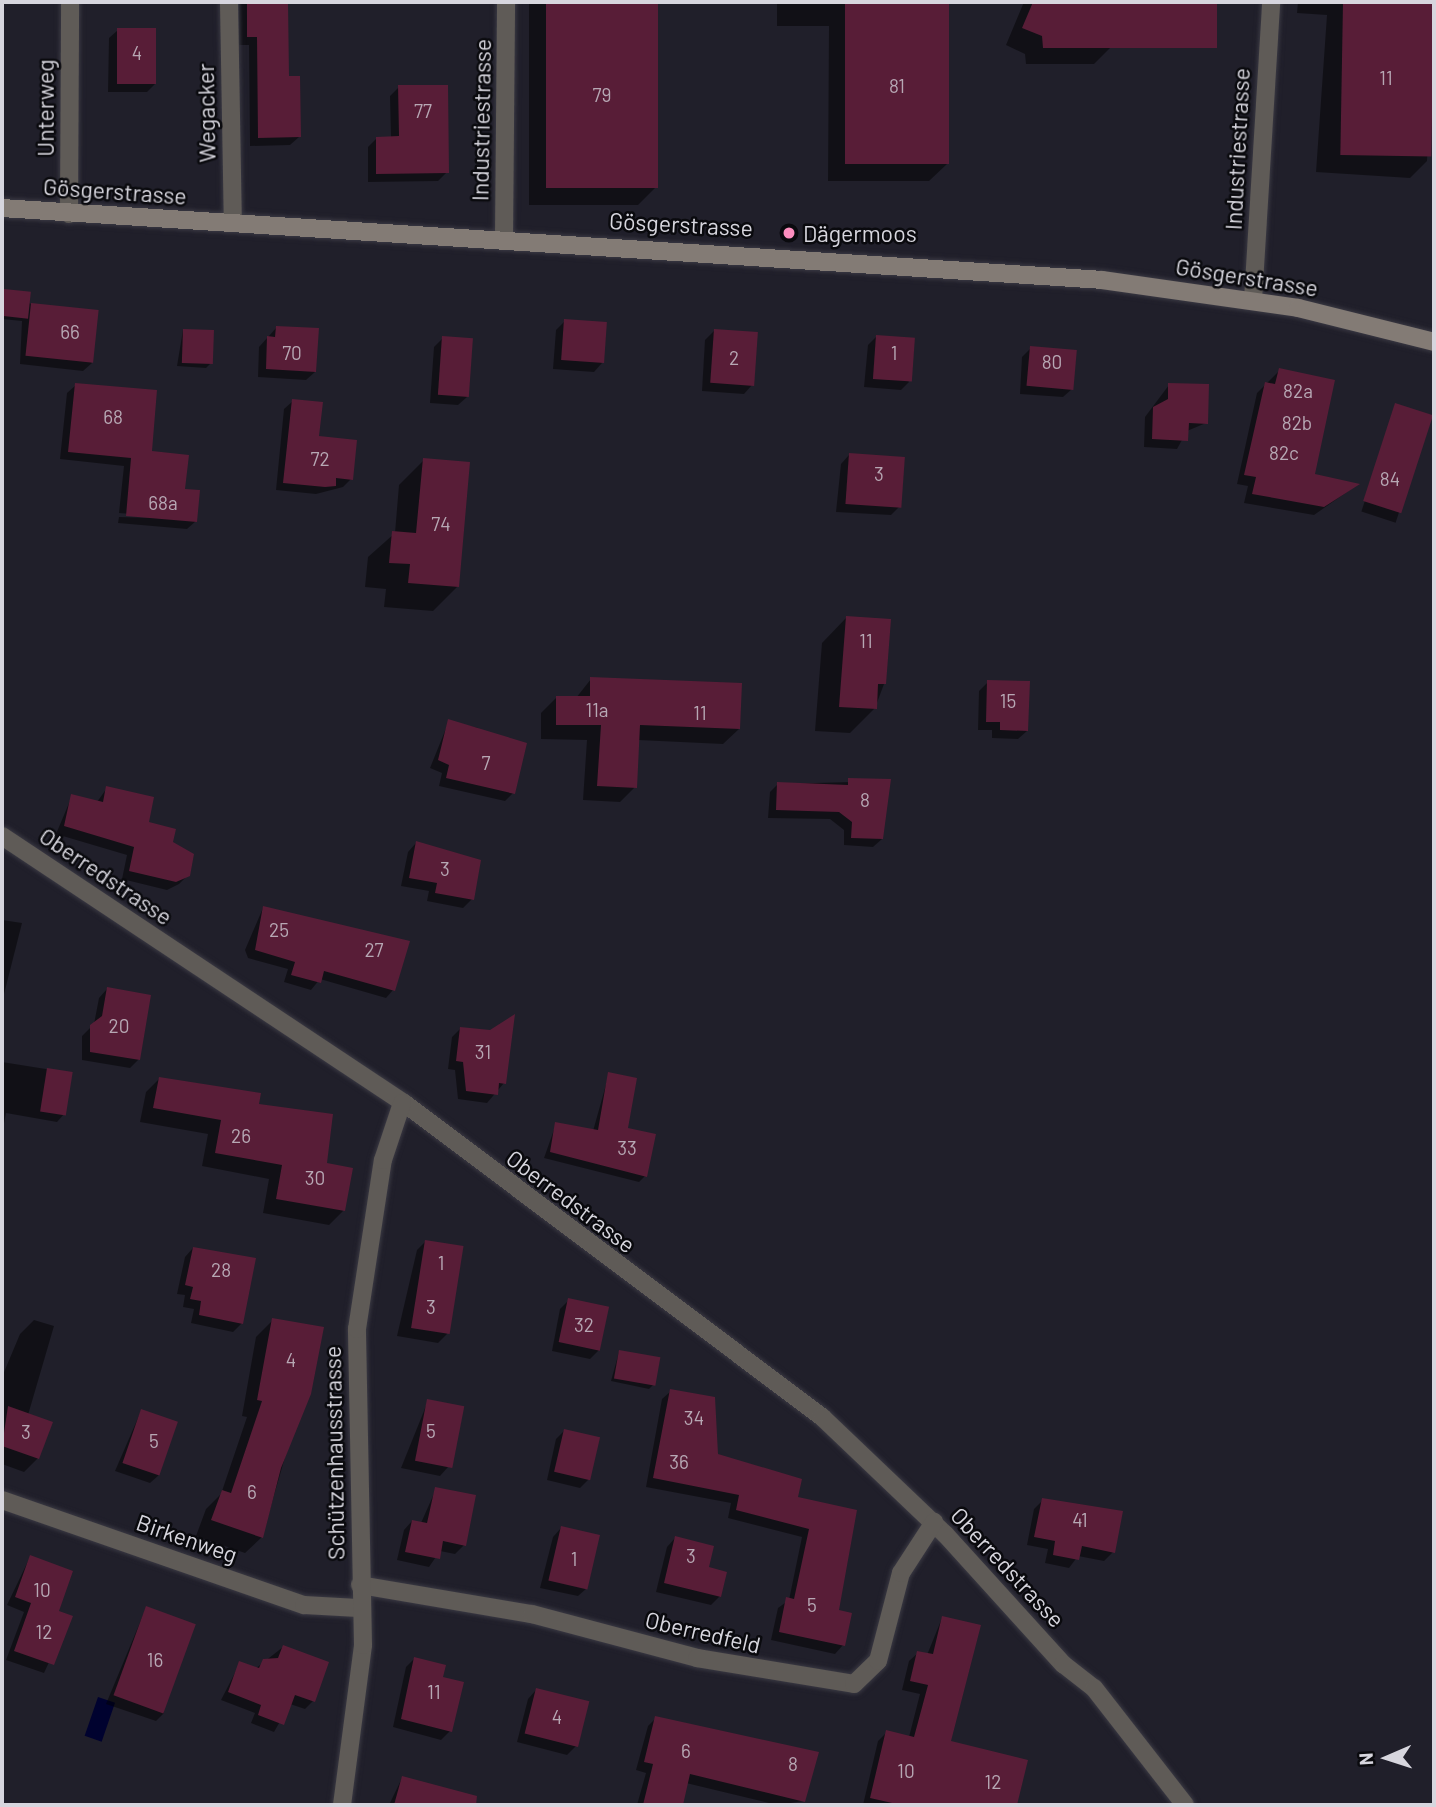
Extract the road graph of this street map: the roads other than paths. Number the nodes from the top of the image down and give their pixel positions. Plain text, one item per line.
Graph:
1 (70, 2) edge
2 (229, 2) edge
3 (506, 2) edge
4 (1270, 2) edge
5 (2, 208) edge
6 (69, 214) junction
7 (233, 223) junction
8 (504, 239) junction
9 (1253, 299) junction
10 (1434, 342) edge
11 (2, 836) edge
12 (402, 1102) junction
13 (2, 1500) edge
14 (934, 1522) junction
15 (360, 1584) junction
16 (358, 1608) junction
17 (342, 1805) edge
18 (1185, 1805) edge

1 - 6 street, Unterweg
2 - 7 street, Wegacker
3 - 8 street, Industriestrasse
4 - 9 street, Industriestrasse
5 - 6 main road, Gösgerstrasse
6 - 7 main road, Gösgerstrasse
7 - 8 main road, Gösgerstrasse
8 - 9 main road, Gösgerstrasse
9 - 10 main road, Gösgerstrasse
11 - 12 street, Oberredstrasse
12 - 14 street, Oberredstrasse
12 - 15 street, Schützenhausstrasse
13 - 16 street, Birkenweg
14 - 15 street, Oberredfeld
14 - 18 street, Oberredstrasse
15 - 16 street, Schützenhausstrasse
16 - 17 street, Schützenhausstrasse

